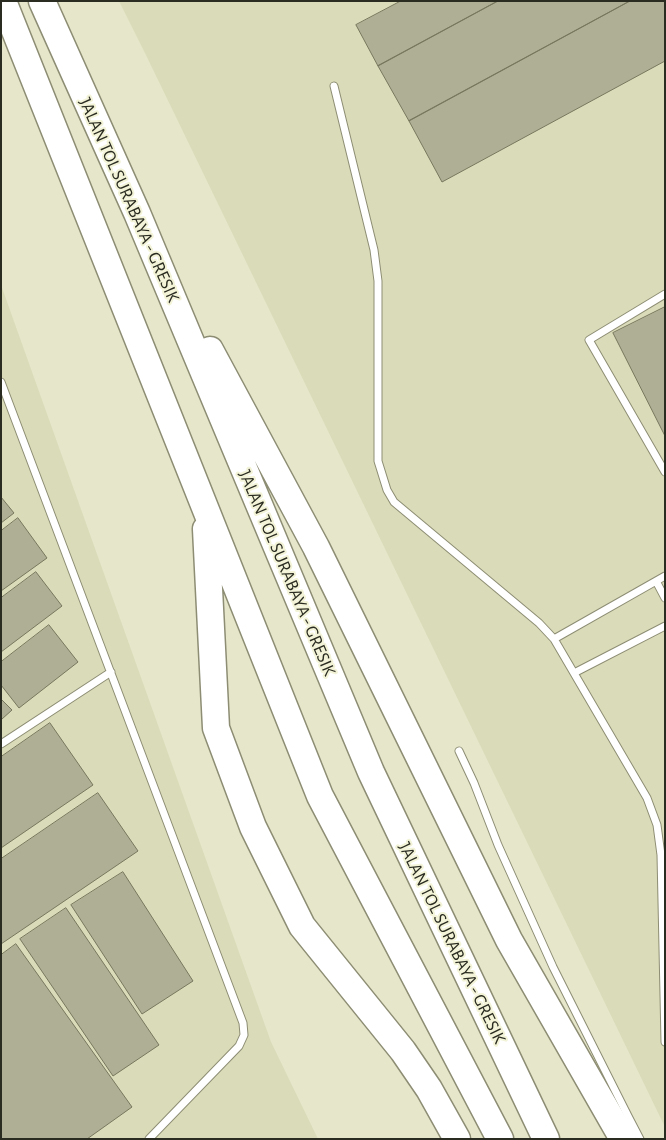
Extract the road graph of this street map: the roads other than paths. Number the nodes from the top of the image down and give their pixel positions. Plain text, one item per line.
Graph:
1 (44, 7) edge
2 (8, 13) edge
3 (334, 86) dead end
4 (136, 213) junction
5 (665, 294) edge
6 (1, 382) edge
7 (665, 472) edge
8 (205, 509) junction
9 (665, 576) edge
10 (656, 581) junction
11 (665, 598) edge
12 (665, 626) edge
13 (554, 639) junction
14 (111, 672) junction
15 (574, 673) junction
16 (1, 744) edge
17 (459, 750) dead end
18 (665, 1042) edge
19 (149, 1139) edge
20 (457, 1139) edge
21 (500, 1139) edge
22 (546, 1139) edge
23 (623, 1139) edge
24 (640, 1139) edge

1 - 4 highway, JALAN TOL SURABAYA - GRESIK
2 - 8 highway
3 - 13 lane
4 - 22 highway, JALAN TOL SURABAYA - GRESIK
4 - 23 highway
5 - 7 lane
6 - 14 lane
8 - 20 highway
8 - 21 highway
9 - 10 lane
10 - 11 lane
10 - 13 lane
12 - 15 lane
13 - 15 lane
14 - 16 lane
14 - 19 lane
15 - 18 lane
17 - 24 lane

